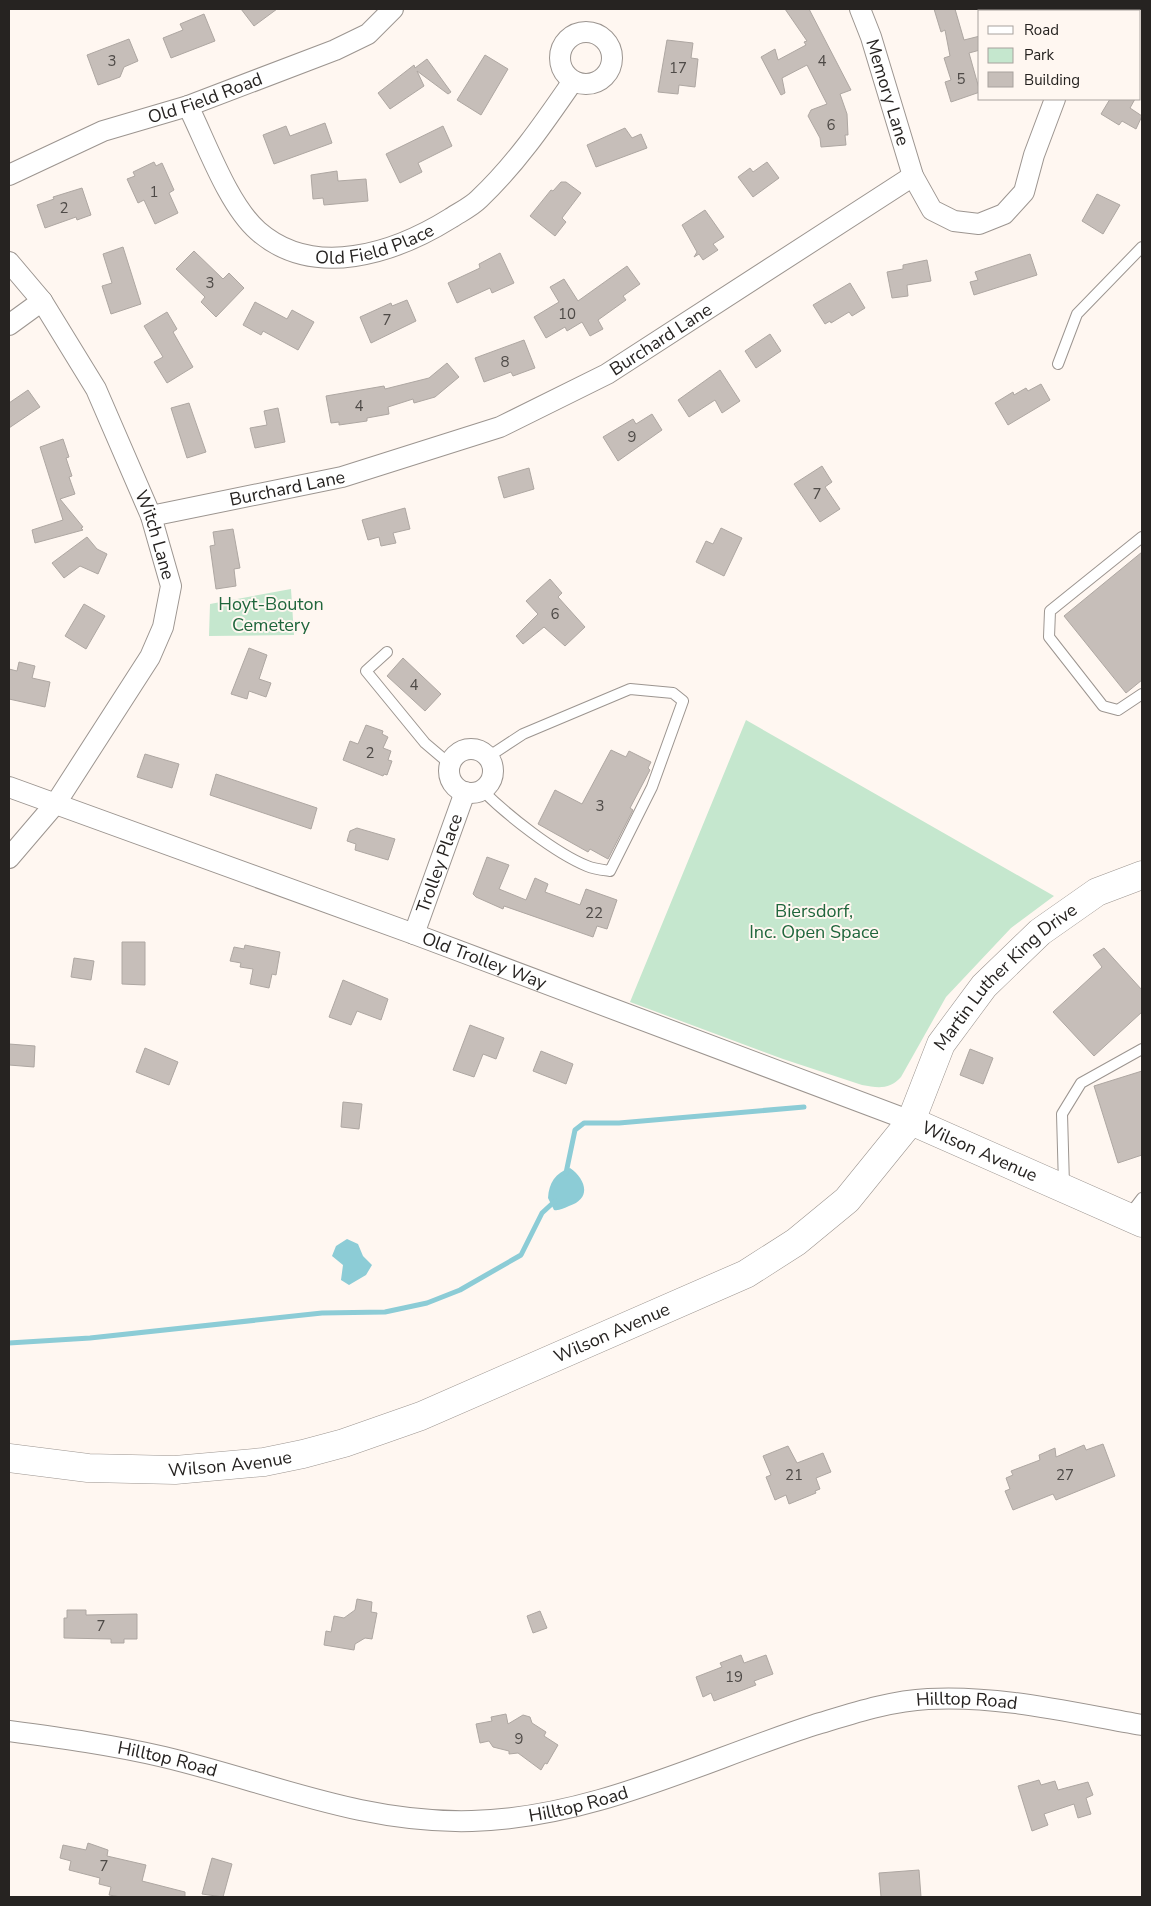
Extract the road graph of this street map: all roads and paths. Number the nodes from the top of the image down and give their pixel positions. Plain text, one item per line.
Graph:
1 (393, 9) edge
2 (860, 9) edge
3 (573, 81) dead end
4 (1055, 100) edge
5 (188, 106) junction
6 (9, 175) edge
7 (913, 176) junction
8 (1142, 247) edge
9 (9, 262) edge
10 (42, 301) junction
11 (9, 325) edge
12 (1058, 364) dead end
13 (151, 516) junction
14 (1142, 537) edge
15 (387, 652) dead end
16 (1142, 694) edge
17 (488, 757) junction
18 (450, 765) junction
19 (9, 788) edge
20 (474, 791) junction
21 (56, 803) junction
22 (9, 858) edge
23 (1142, 875) edge
24 (414, 934) junction
25 (1142, 1049) edge
26 (911, 1121) junction
27 (1065, 1189) junction
28 (1137, 1213) edge
29 (11, 1459) edge
30 (1142, 1725) edge
31 (9, 1731) edge

1 - 5 street, Old Field Road
2 - 7 street, Memory Lane
3 - 5 street, Old Field Place
4 - 7 street
5 - 6 street, Old Field Road
7 - 13 street, Burchard Lane
8 - 12 lane
9 - 10 street, Witch Lane
10 - 11 street
10 - 13 street, Witch Lane
13 - 21 street, Witch Lane
14 - 16 lane
15 - 18 lane
17 - 18 street
17 - 20 street, Trolley Place
17 - 20 lane
18 - 20 street, Trolley Place
19 - 21 street, Old Trolley Way
20 - 24 street, Trolley Place
21 - 22 street, Witch Lane
21 - 24 street, Old Trolley Way
23 - 26 main road, Martin Luther King Drive
24 - 26 street, Old Trolley Way
25 - 27 lane
26 - 27 main road, Wilson Avenue
26 - 29 main road, Wilson Avenue
27 - 28 main road, Wilson Avenue
30 - 31 street, Hilltop Road

